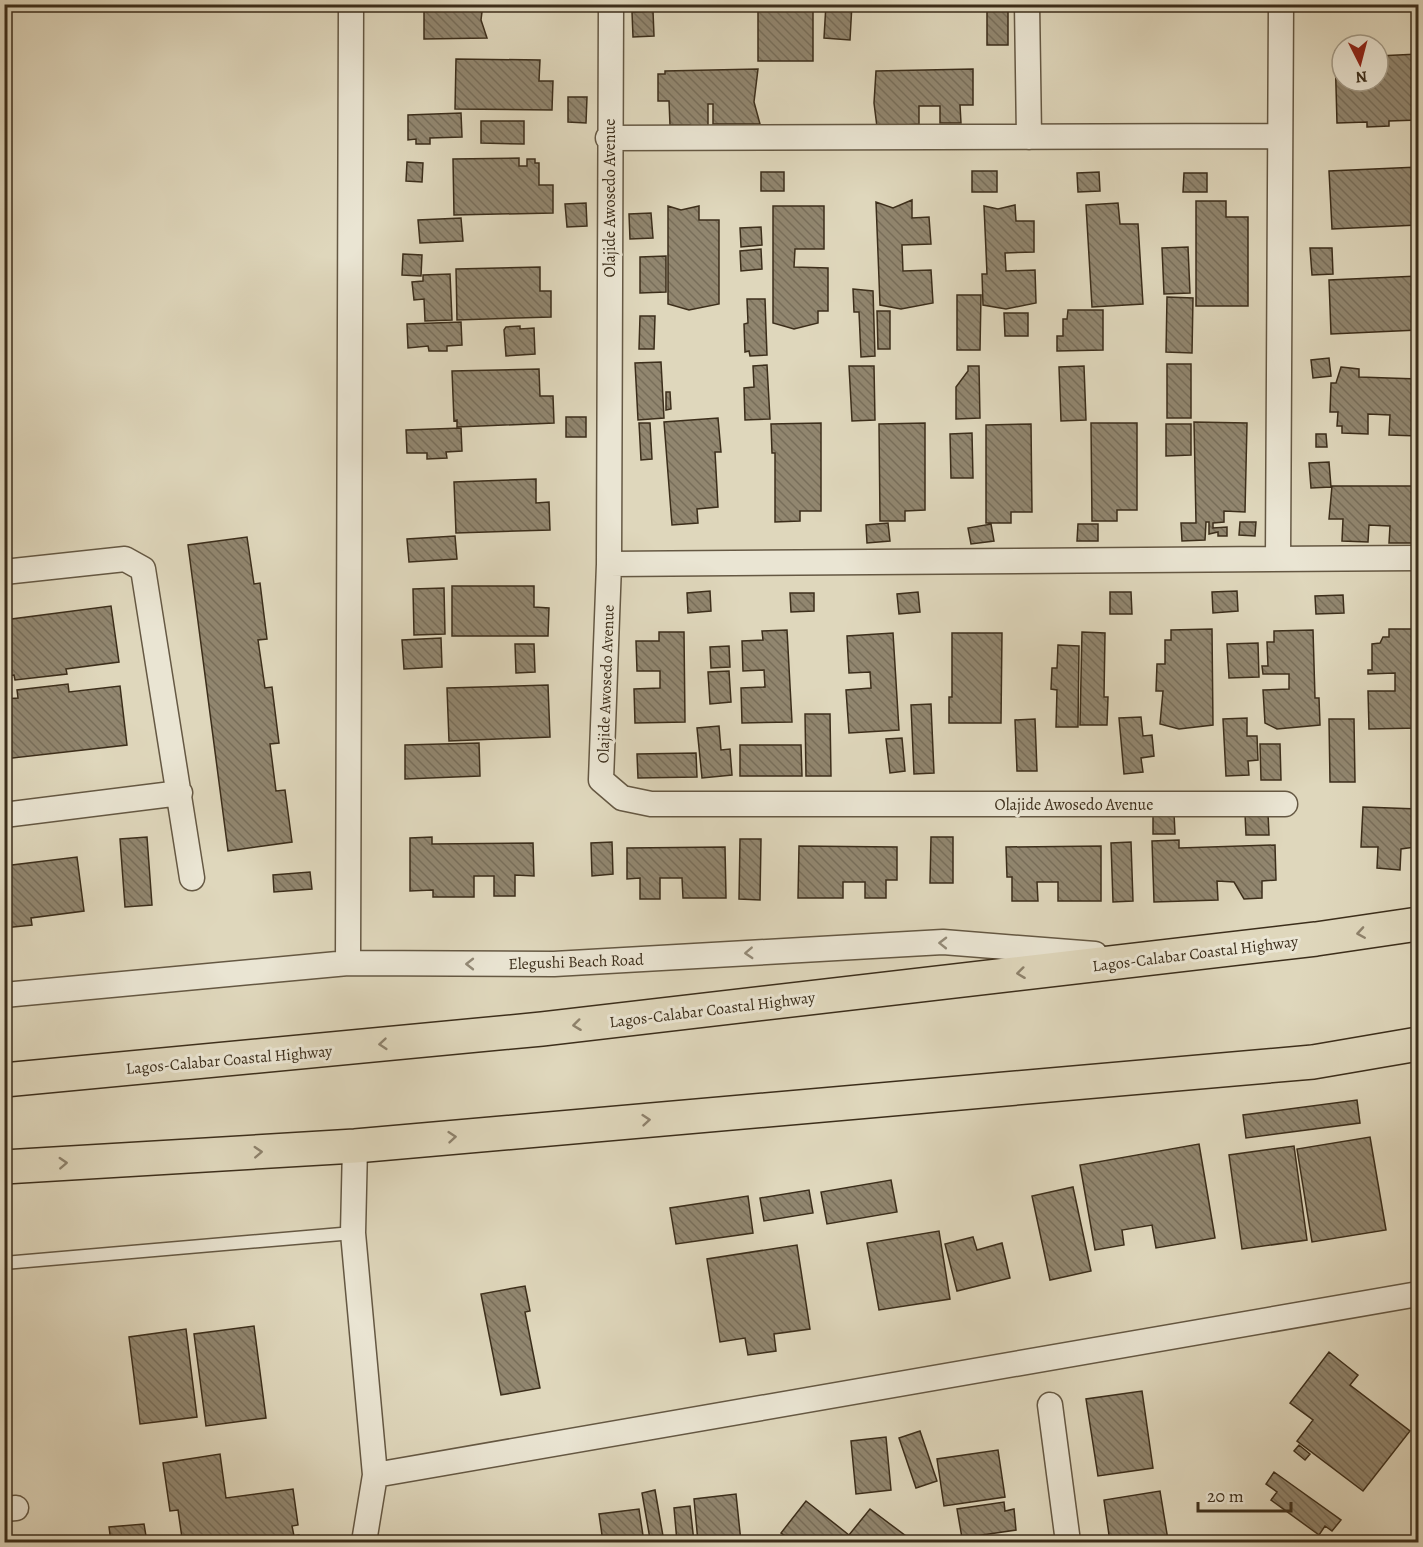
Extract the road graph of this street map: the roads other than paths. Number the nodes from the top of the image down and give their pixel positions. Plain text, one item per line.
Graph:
1 (351, 4) edge
2 (611, 4) edge
3 (1027, 4) edge
4 (1281, 4) edge
5 (1280, 136) junction
6 (1029, 137) junction
7 (608, 138) junction
8 (1419, 558) edge
9 (1278, 559) junction
10 (609, 564) junction
11 (4, 572) edge
12 (180, 793) junction
13 (1285, 804) dead end
14 (4, 814) edge
15 (192, 878) dead end
16 (1419, 924) edge
17 (1148, 958) junction
18 (348, 963) junction
19 (4, 995) edge
20 (1419, 1044) edge
21 (4, 1080) edge
22 (355, 1146) junction
23 (4, 1167) edge
24 (353, 1233) junction
25 (4, 1263) edge
26 (1419, 1294) edge
27 (1050, 1405) dead end
28 (375, 1475) junction
29 (364, 1542) edge
30 (1068, 1542) edge

1 - 18 street
2 - 7 street, Olajide Awosedo Avenue
3 - 6 street
4 - 5 street
5 - 6 street
5 - 9 street
6 - 7 street
7 - 10 street, Olajide Awosedo Avenue
8 - 9 street
9 - 10 street
10 - 13 street, Olajide Awosedo Avenue
11 - 12 street
12 - 14 street
12 - 15 street
16 -> 17 highway, Lagos-Calabar Coastal Highway
17 -> 18 street, Elegushi Beach Road
17 -> 21 highway, Lagos-Calabar Coastal Highway
18 - 19 street, Elegushi Beach Road
22 -> 20 highway
23 -> 22 highway
22 - 24 street
24 - 25 lane
24 - 28 street
26 - 28 street
27 - 30 street
28 - 29 street

